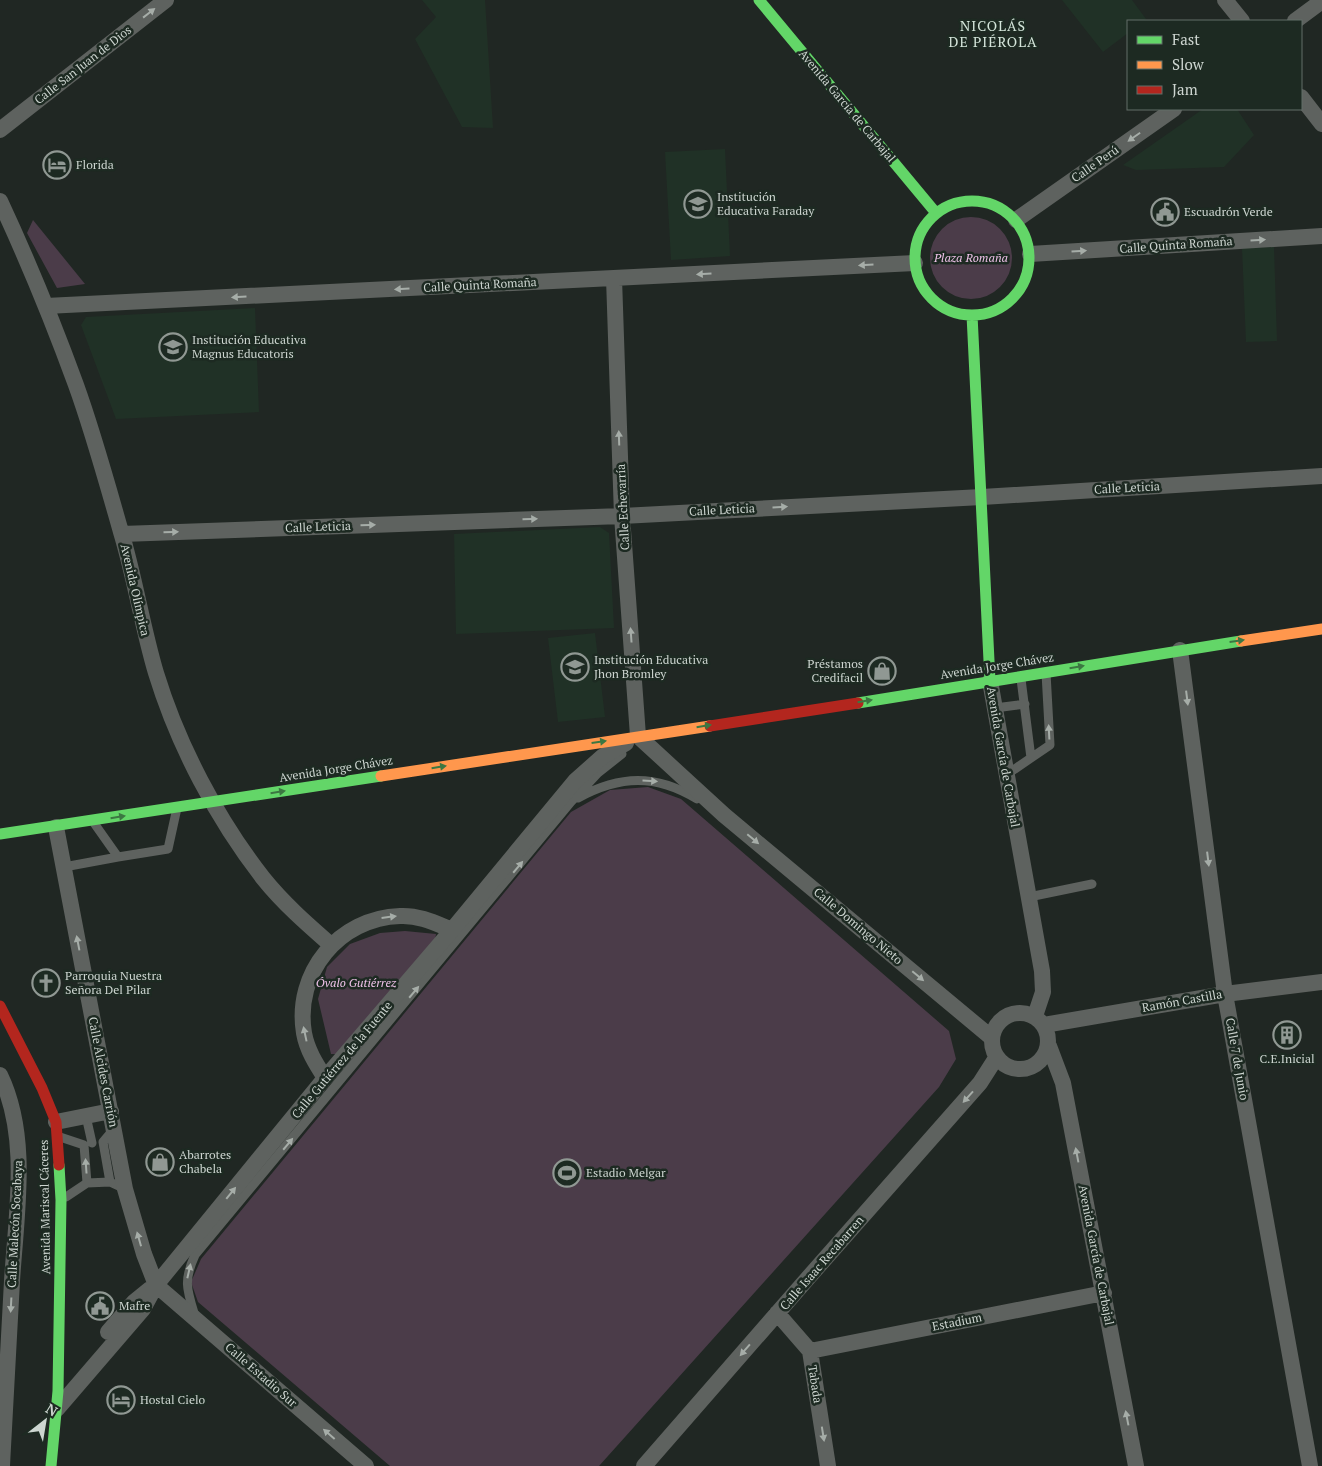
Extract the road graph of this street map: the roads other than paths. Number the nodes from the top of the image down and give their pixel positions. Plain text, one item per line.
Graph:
1 (166, 0) edge
2 (759, 0) edge
3 (1225, 0) edge
4 (1322, 1) edge
5 (1241, 20) edge
6 (1296, 20) edge
7 (1302, 98) edge
8 (1173, 110) edge
9 (1322, 124) edge
10 (0, 130) edge
11 (0, 201) edge
12 (936, 213) junction
13 (1016, 220) junction
14 (1322, 236) edge
15 (1030, 254) junction
16 (915, 262) junction
17 (614, 278) junction
18 (46, 306) junction
19 (972, 315) junction
20 (1322, 476) edge
21 (982, 497) junction
22 (622, 516) junction
23 (122, 534) junction
24 (1322, 629) edge
25 (1180, 650) junction
26 (1046, 672) junction
27 (1021, 676) junction
28 (990, 681) junction
29 (1024, 704) junction
30 (995, 708) junction
31 (641, 739) junction
32 (1031, 758) junction
33 (1006, 775) junction
34 (213, 802) junction
35 (571, 802) junction
36 (177, 808) junction
37 (724, 815) junction
38 (93, 821) junction
39 (56, 827) junction
40 (0, 834) edge
41 (118, 857) junction
42 (64, 867) junction
43 (1092, 884) dead end
44 (1029, 896) junction
45 (452, 930) junction
46 (331, 945) junction
47 (1322, 982) edge
48 (1226, 994) junction
49 (0, 1006) edge
50 (1039, 1021) junction
51 (992, 1038) junction
52 (1049, 1046) junction
53 (996, 1058) junction
54 (0, 1075) edge
55 (325, 1078) junction
56 (111, 1111) junction
57 (86, 1116) junction
58 (7, 1118) edge
59 (57, 1129) junction
60 (109, 1135) junction
61 (88, 1144) junction
62 (110, 1182) junction
63 (87, 1183) junction
64 (125, 1189) junction
65 (61, 1200) junction
66 (156, 1285) junction
67 (1104, 1293) junction
68 (777, 1313) junction
69 (196, 1318) junction
70 (810, 1351) junction
71 (58, 1391) junction
72 (56, 1410) junction
73 (2, 1466) edge
74 (51, 1466) edge
75 (366, 1466) edge
76 (644, 1466) edge
77 (828, 1466) edge
78 (1136, 1466) edge
79 (1310, 1466) edge

10 -> 1 street, Calle San Juan de Dios
2 - 12 main road, Avenida García de Carbajal
3 - 5 street
4 - 6 street
7 - 9 street
8 -> 13 street, Calle Perú
11 - 18 street, Avenida Olímpica
12 - 13 main road
12 - 16 main road
13 - 15 main road
15 -> 14 street, Calle Quinta Romaña
15 - 19 main road
16 -> 17 street, Calle Quinta Romaña
16 - 19 main road
17 -> 18 street, Calle Quinta Romaña
22 -> 17 street, Calle Echevarría
18 - 23 street, Avenida Olímpica
19 - 21 main road, Avenida García de Carbajal
20 - 21 street, Calle Leticia
22 -> 21 street, Calle Leticia
21 - 28 main road, Avenida García de Carbajal
23 -> 22 street, Calle Leticia
31 -> 22 street, Calle Echevarría
23 - 34 street, Avenida Olímpica
25 -> 24 main road, Avenida Jorge Chávez
26 -> 25 main road, Avenida Jorge Chávez
25 -> 48 street, Calle 7 de Junio
26 - 27 main road, Avenida Jorge Chávez
32 -> 26 lane
27 - 28 main road, Avenida Jorge Chávez
27 - 29 lane
28 - 30 street, Avenida García de Carbajal
31 -> 28 main road, Avenida Jorge Chávez
29 - 30 lane
29 - 32 lane
30 - 33 street, Avenida García de Carbajal
34 -> 31 main road, Avenida Jorge Chávez
31 - 35 lane, Avenida Jorge Chávez
31 - 37 street, Calle Domingo Nieto
31 - 45 street, Calle Gutiérrez de la Fuente
32 - 33 lane
33 - 44 street, Avenida García de Carbajal
34 - 36 main road, Avenida Jorge Chávez
34 - 46 street, Avenida Olímpica
35 -> 37 lane, Calle Domingo Nieto
69 -> 35 lane, Calle Gutiérrez de la Fuente
38 -> 36 main road, Avenida Jorge Chávez
36 - 41 lane
37 -> 51 street, Calle Domingo Nieto
38 - 39 main road, Avenida Jorge Chávez
38 - 41 lane
39 - 40 main road, Avenida Jorge Chávez
39 - 42 street, Calle Alcides Carrión
41 - 42 lane
56 -> 42 street, Calle Alcides Carrión
43 - 44 lane
44 - 50 street, Avenida García de Carbajal
46 -> 45 street
45 - 55 street, Calle Gutiérrez de la Fuente
55 -> 46 street
47 - 48 street, Ramón Castilla
48 - 50 street, Ramón Castilla
48 - 79 street, Calle 7 de Junio
49 - 59 main road, Avenida Mariscal Cáceres
50 - 51 street
50 - 52 street
51 - 53 street
52 - 53 street
67 -> 52 street, Avenida García de Carbajal
53 -> 68 street, Calle Isaac Recabarren
54 - 58 street, Calle Malecón Socabaya
66 -> 55 street, Calle Gutiérrez de la Fuente
56 - 57 street
56 - 60 street, Calle Alcides Carrión
57 - 59 street
57 - 61 lane
58 -> 73 street, Calle Malecón Socabaya
59 - 61 lane
59 - 65 main road, Avenida Mariscal Cáceres
60 - 61 lane
60 - 62 lane
60 - 64 street, Calle Alcides Carrión
63 -> 61 lane
62 - 63 lane
62 - 64 lane
63 - 65 lane
66 -> 64 street, Calle Alcides Carrión
65 - 71 main road, Avenida Mariscal Cáceres
66 - 69 street, Calle Estadio Sur
66 - 71 street, Calle Gutiérrez de la Fuente
66 - 72 street, Calle Gutiérrez de la Fuente
67 - 70 street, Estadium
78 -> 67 street, Avenida García de Carbajal
68 - 70 street, Tabada
68 -> 76 street, Calle Isaac Recabarren
75 -> 69 street, Calle Estadio Sur
70 -> 77 street, Tabada
71 - 72 main road
72 - 74 main road

